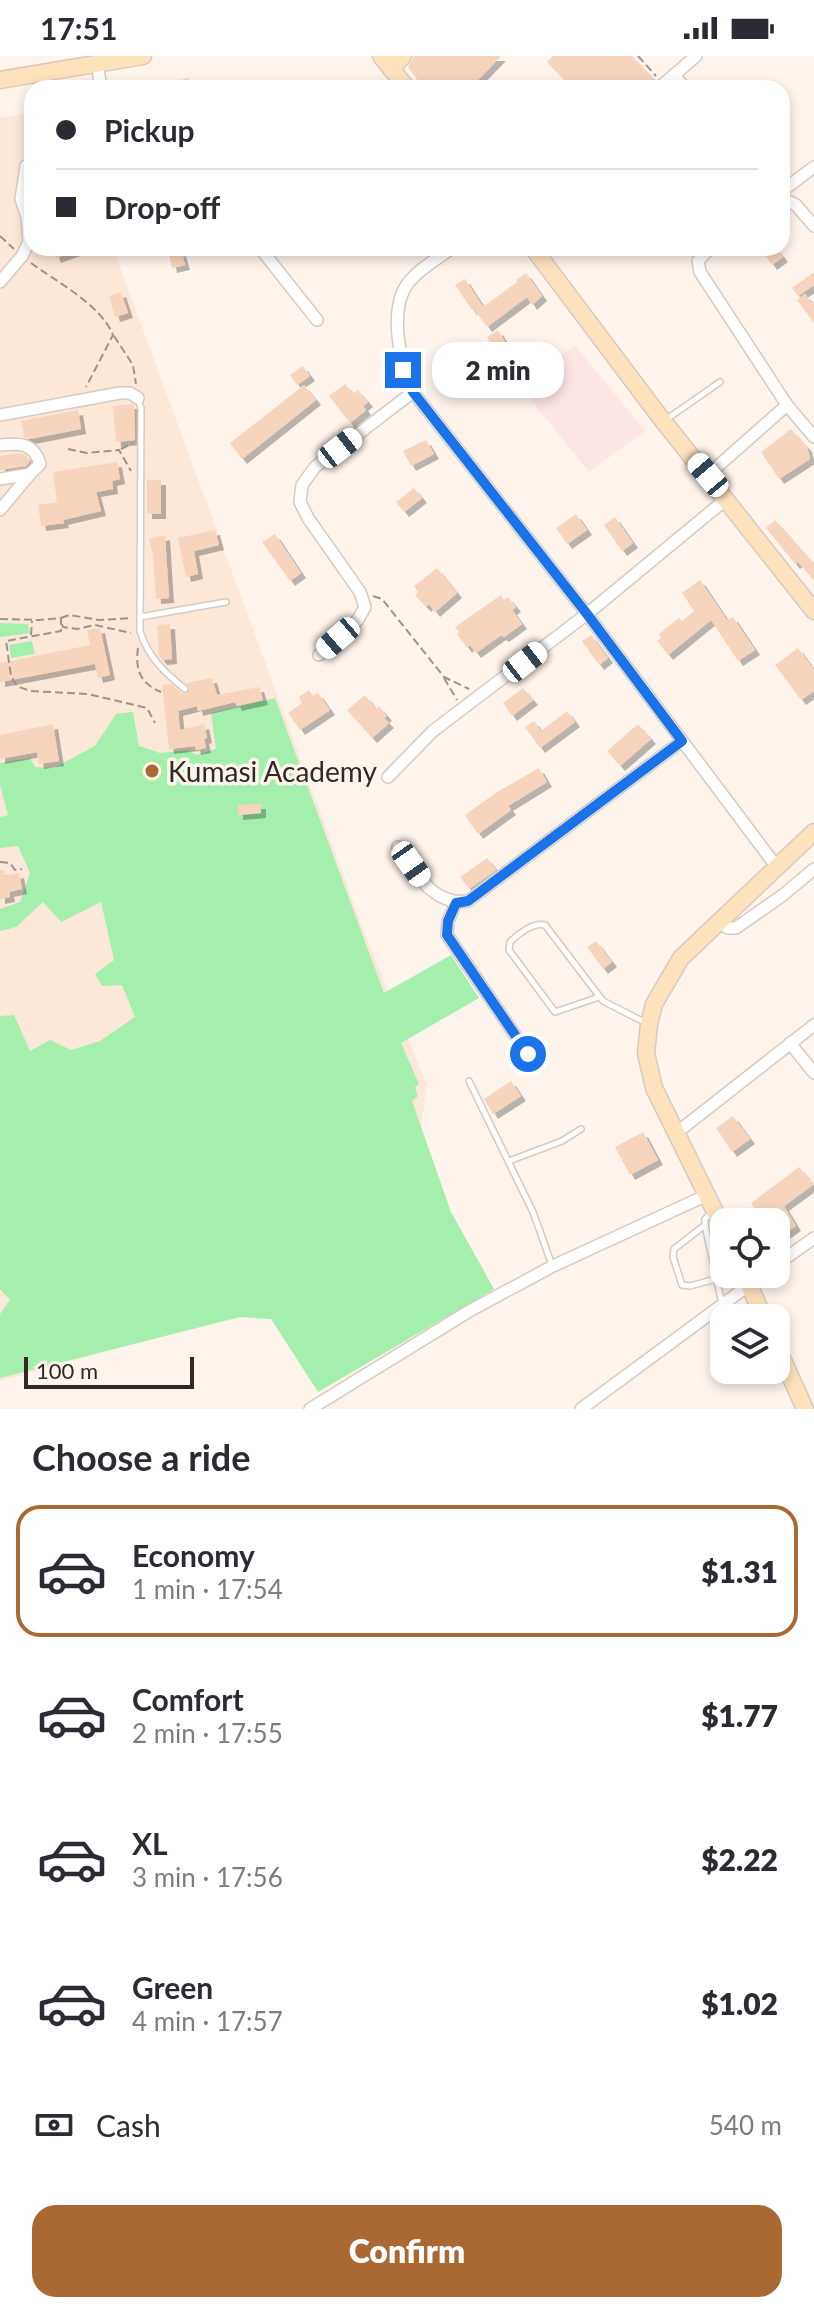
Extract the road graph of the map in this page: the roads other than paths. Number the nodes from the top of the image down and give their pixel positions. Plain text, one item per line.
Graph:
1 (696, 56) edge
2 (133, 57) edge
3 (97, 63) junction
4 (674, 75) junction
5 (0, 80) edge
6 (100, 80) edge
7 (668, 80) edge
8 (678, 80) edge
9 (814, 167) edge
10 (24, 179) edge
11 (790, 185) edge
12 (790, 202) edge
13 (24, 208) edge
14 (814, 226) edge
15 (24, 252) edge
16 (266, 256) edge
17 (441, 256) edge
18 (539, 256) edge
19 (703, 256) edge
20 (0, 282) edge
21 (317, 320) dead end
22 (720, 382) dead end
23 (413, 392) junction
24 (138, 398) joint
25 (787, 405) junction
26 (0, 415) edge
27 (664, 422) junction
28 (814, 437) edge
29 (0, 445) edge
30 (30, 474) junction
31 (708, 475) junction
32 (0, 479) edge
33 (0, 499) edge
34 (725, 500) junction
35 (0, 510) edge
36 (226, 602) dead end
37 (814, 611) edge
38 (587, 614) junction
39 (140, 617) junction
40 (319, 655) dead end
41 (185, 689) dead end
42 (682, 741) junction
43 (388, 777) dead end
44 (814, 832) edge
45 (398, 847) dead end
46 (776, 866) junction
47 (814, 869) edge
48 (456, 903) junction
49 (718, 922) junction
50 (599, 997) junction
51 (649, 1024) junction
52 (814, 1025) edge
53 (790, 1043) junction
54 (528, 1054) dead end
55 (814, 1073) edge
56 (469, 1081) dead end
57 (581, 1129) dead end
58 (675, 1134) junction
59 (509, 1161) junction
60 (710, 1202) junction
61 (713, 1208) edge
62 (705, 1225) junction
63 (814, 1238) edge
64 (710, 1250) edge
65 (790, 1255) edge
66 (553, 1266) junction
67 (710, 1281) edge
68 (738, 1288) edge
69 (724, 1304) edge
70 (710, 1315) edge
71 (790, 1376) edge
72 (310, 1409) edge
73 (581, 1409) edge
74 (805, 1409) edge

1 - 4 street
2 - 3 street
3 - 5 street
3 - 6 street
4 - 7 street
4 - 8 street
9 - 11 street
10 - 13 street
12 - 14 street
15 - 20 street
16 - 21 street
17 - 23 street
18 - 27 street
19 - 25 street
22 - 27 lane
23 - 38 street
23 - 40 street
24 - 26 street
24 - 39 lane
25 - 28 street
25 - 31 street
27 - 31 street
29 - 30 street
30 - 32 street
30 - 33 street
30 - 35 street
31 - 34 street
34 - 37 street
34 - 38 street
36 - 39 lane
38 - 42 street
38 - 43 street
39 - 41 lane
42 - 46 street
42 - 48 street
44 - 46 street
45 - 48 street
46 - 49 street
47 - 49 street
48 - 54 street
49 - 51 street
50 - 50 lane
50 - 51 lane
51 - 58 street
52 - 53 street
53 - 55 street
53 - 58 street
56 - 59 lane
57 - 59 lane
58 - 60 street
59 - 66 lane
60 - 61 street
60 - 62 lane
60 - 66 street
62 - 64 lane
62 - 67 lane
63 - 65 street
66 - 72 street
68 - 69 street
70 - 73 street
71 - 74 street

